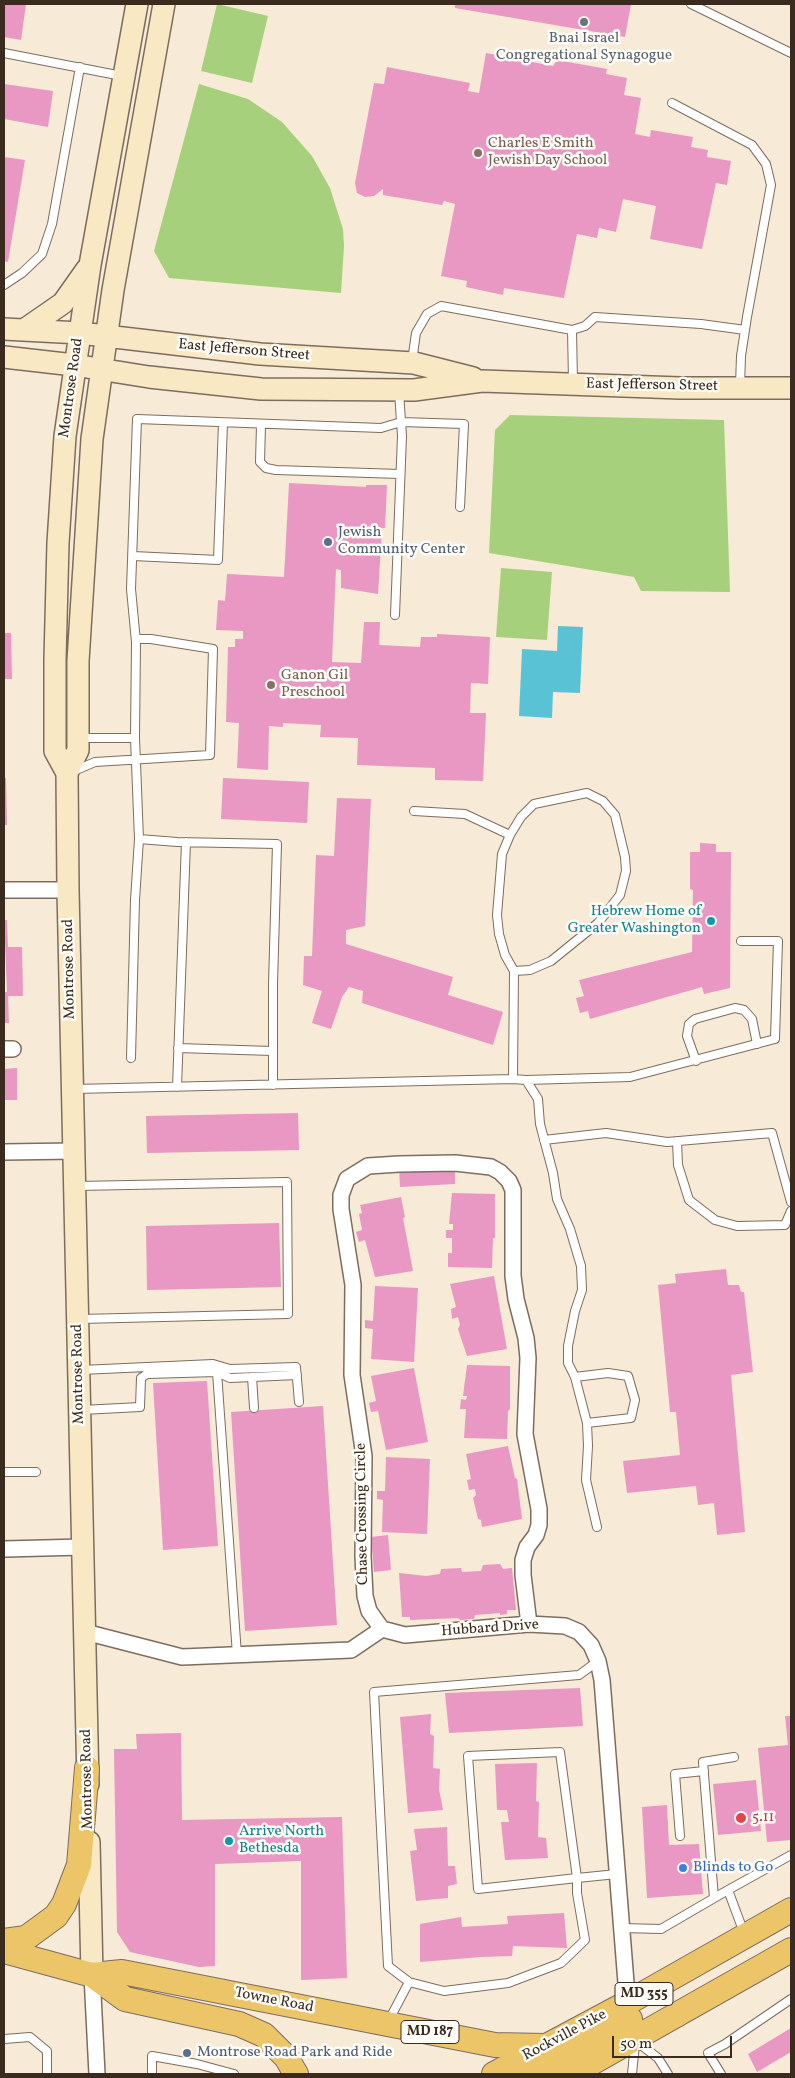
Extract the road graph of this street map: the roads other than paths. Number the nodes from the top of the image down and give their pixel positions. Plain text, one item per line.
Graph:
1 (137, 4) edge
2 (164, 4) edge
3 (691, 4) edge
4 (4, 53) edge
5 (791, 53) edge
6 (80, 68) junction
7 (124, 76) junction
8 (672, 103) dead end
9 (90, 265) junction
10 (4, 285) edge
11 (14, 329) edge
12 (572, 330) junction
13 (745, 330) junction
14 (80, 333) junction
15 (107, 337) junction
16 (4, 358) edge
17 (412, 363) junction
18 (74, 365) junction
19 (101, 370) junction
20 (482, 381) junction
21 (574, 384) junction
22 (740, 388) junction
23 (791, 388) edge
24 (399, 390) junction
25 (222, 422) junction
26 (401, 422) junction
27 (261, 425) junction
28 (400, 474) junction
29 (460, 506) dead end
30 (133, 556) junction
31 (395, 615) dead end
32 (136, 639) junction
33 (135, 738) junction
34 (67, 739) junction
35 (136, 759) junction
36 (67, 773) junction
37 (414, 811) dead end
38 (510, 834) junction
39 (139, 839) junction
40 (186, 842) junction
41 (4, 890) edge
42 (68, 890) junction
43 (741, 941) dead end
44 (514, 971) junction
45 (757, 1044) junction
46 (178, 1048) junction
47 (272, 1051) junction
48 (131, 1058) dead end
49 (696, 1061) junction
50 (513, 1079) junction
51 (526, 1080) junction
52 (273, 1085) junction
53 (177, 1087) junction
54 (72, 1090) junction
55 (544, 1140) junction
56 (677, 1141) junction
57 (74, 1151) junction
58 (4, 1152) edge
59 (75, 1186) junction
60 (791, 1202) edge
61 (791, 1211) edge
62 (785, 1225) junction
63 (791, 1233) edge
64 (78, 1319) junction
65 (79, 1370) junction
66 (218, 1372) junction
67 (297, 1375) junction
68 (252, 1377) junction
69 (575, 1377) junction
70 (299, 1402) dead end
71 (254, 1408) dead end
72 (80, 1410) junction
73 (587, 1423) junction
74 (4, 1472) edge
75 (36, 1472) dead end
76 (597, 1527) dead end
77 (83, 1547) junction
78 (4, 1549) edge
79 (529, 1624) junction
80 (382, 1629) junction
81 (85, 1632) junction
82 (237, 1655) junction
83 (598, 1661) junction
84 (734, 1757) dead end
85 (87, 1768) junction
86 (704, 1771) junction
87 (680, 1836) dead end
88 (791, 1855) edge
89 (617, 1874) junction
90 (577, 1878) junction
91 (728, 1890) junction
92 (714, 1898) junction
93 (791, 1910) edge
94 (621, 1928) junction
95 (745, 1936) junction
96 (4, 1941) edge
97 (791, 1950) edge
98 (4, 1951) edge
99 (92, 1975) junction
100 (409, 1982) junction
101 (791, 1999) edge
102 (631, 2021) junction
103 (387, 2024) junction
104 (4, 2039) edge
105 (546, 2046) junction
106 (47, 2074) edge
107 (96, 2074) edge
108 (152, 2074) edge
109 (234, 2074) edge
110 (296, 2074) edge
111 (494, 2074) edge
112 (534, 2074) edge
113 (572, 2074) edge
114 (632, 2074) edge
115 (668, 2074) edge
116 (721, 2074) edge

1 - 7 street, Montrose Road
2 - 15 street, Montrose Road
3 - 5 lane
4 - 6 lane
6 - 7 lane
6 - 10 lane
7 - 9 street, Montrose Road
8 - 13 lane
9 - 11 street
9 - 14 street, Montrose Road
11 - 14 street, East Jefferson Street
12 - 13 lane
12 - 17 lane
12 - 21 lane
13 - 22 lane
14 - 15 street, East Jefferson Street
14 - 18 street, Montrose Road
15 - 17 street, East Jefferson Street
15 - 19 street, Montrose Road
16 - 18 street, East Jefferson Street
17 - 20 street, East Jefferson Street
18 - 19 street, East Jefferson Street
18 - 34 street, Montrose Road
19 - 24 street, East Jefferson Street
19 - 34 street, Montrose Road
20 - 21 street, East Jefferson Street
20 - 24 street, East Jefferson Street
21 - 22 street, East Jefferson Street
22 - 23 street, East Jefferson Street
24 - 26 lane
25 - 27 lane
25 - 30 lane
25 - 30 lane
26 - 27 lane
26 - 28 lane
26 - 29 lane
27 - 28 lane
28 - 31 lane
30 - 32 lane
32 - 33 lane
32 - 35 lane
33 - 34 lane
33 - 35 lane
34 - 36 street, Montrose Road
35 - 36 lane
35 - 39 lane
36 - 42 street, Montrose Road
37 - 38 lane
38 - 44 lane
38 - 44 lane
39 - 40 lane
39 - 48 lane
40 - 46 lane
40 - 47 lane
41 - 42 street
42 - 54 street, Montrose Road
43 - 45 lane
44 - 50 lane
45 - 49 lane
45 - 49 lane
46 - 47 lane
46 - 53 lane
47 - 52 lane
49 - 51 lane
50 - 51 lane
50 - 52 lane
51 - 55 lane
52 - 53 lane
53 - 54 lane
54 - 57 street, Montrose Road
55 - 56 lane
55 - 69 lane
56 - 60 lane
56 - 62 lane
57 - 58 street
57 - 59 street, Montrose Road
59 - 64 street, Montrose Road
59 - 64 lane
61 - 62 lane
62 - 63 lane
64 - 65 street, Montrose Road
65 - 67 lane
65 - 72 street, Montrose Road
66 - 68 lane
66 - 72 lane
66 - 82 lane
67 - 68 lane
67 - 70 lane
68 - 71 lane
69 - 73 lane
69 - 73 lane
72 - 77 street, Montrose Road
73 - 76 lane
74 - 75 lane
77 - 78 street
77 - 81 street, Montrose Road
79 - 80 street, Hubbard Drive
79 - 80 street, Chase Crossing Circle
79 - 83 street, Hubbard Drive
80 - 82 street
81 - 82 street
81 - 85 street, Montrose Road
83 - 89 street, Hubbard Drive
83 - 100 lane
84 - 86 lane
85 - 96 main road
85 - 99 street, Montrose Road
86 - 87 lane
86 - 92 lane
88 - 91 lane
89 - 90 lane
89 - 94 street, Hubbard Drive
90 - 90 lane
90 - 100 lane
91 - 92 lane
91 - 95 lane
92 - 94 lane
93 - 95 main road, Rockville Pike / MD 355
94 - 102 street, Hubbard Drive
95 - 102 main road, Rockville Pike / MD 355
97 - 102 main road, Rockville Pike / MD 355
98 - 99 main road, Towne Road / MD 187
99 - 103 main road, Towne Road / MD 187
99 - 107 street
99 - 110 main road, MD 187
100 - 103 lane
101 - 116 lane
102 - 105 main road, Rockville Pike / MD 355
102 - 112 main road
102 - 113 main road, Rockville Pike / MD 355
102 - 114 lane
102 - 115 lane
103 - 105 main road, Towne Road / MD 187
104 - 106 lane
105 - 111 main road, Rockville Pike / MD 355
108 - 109 lane

